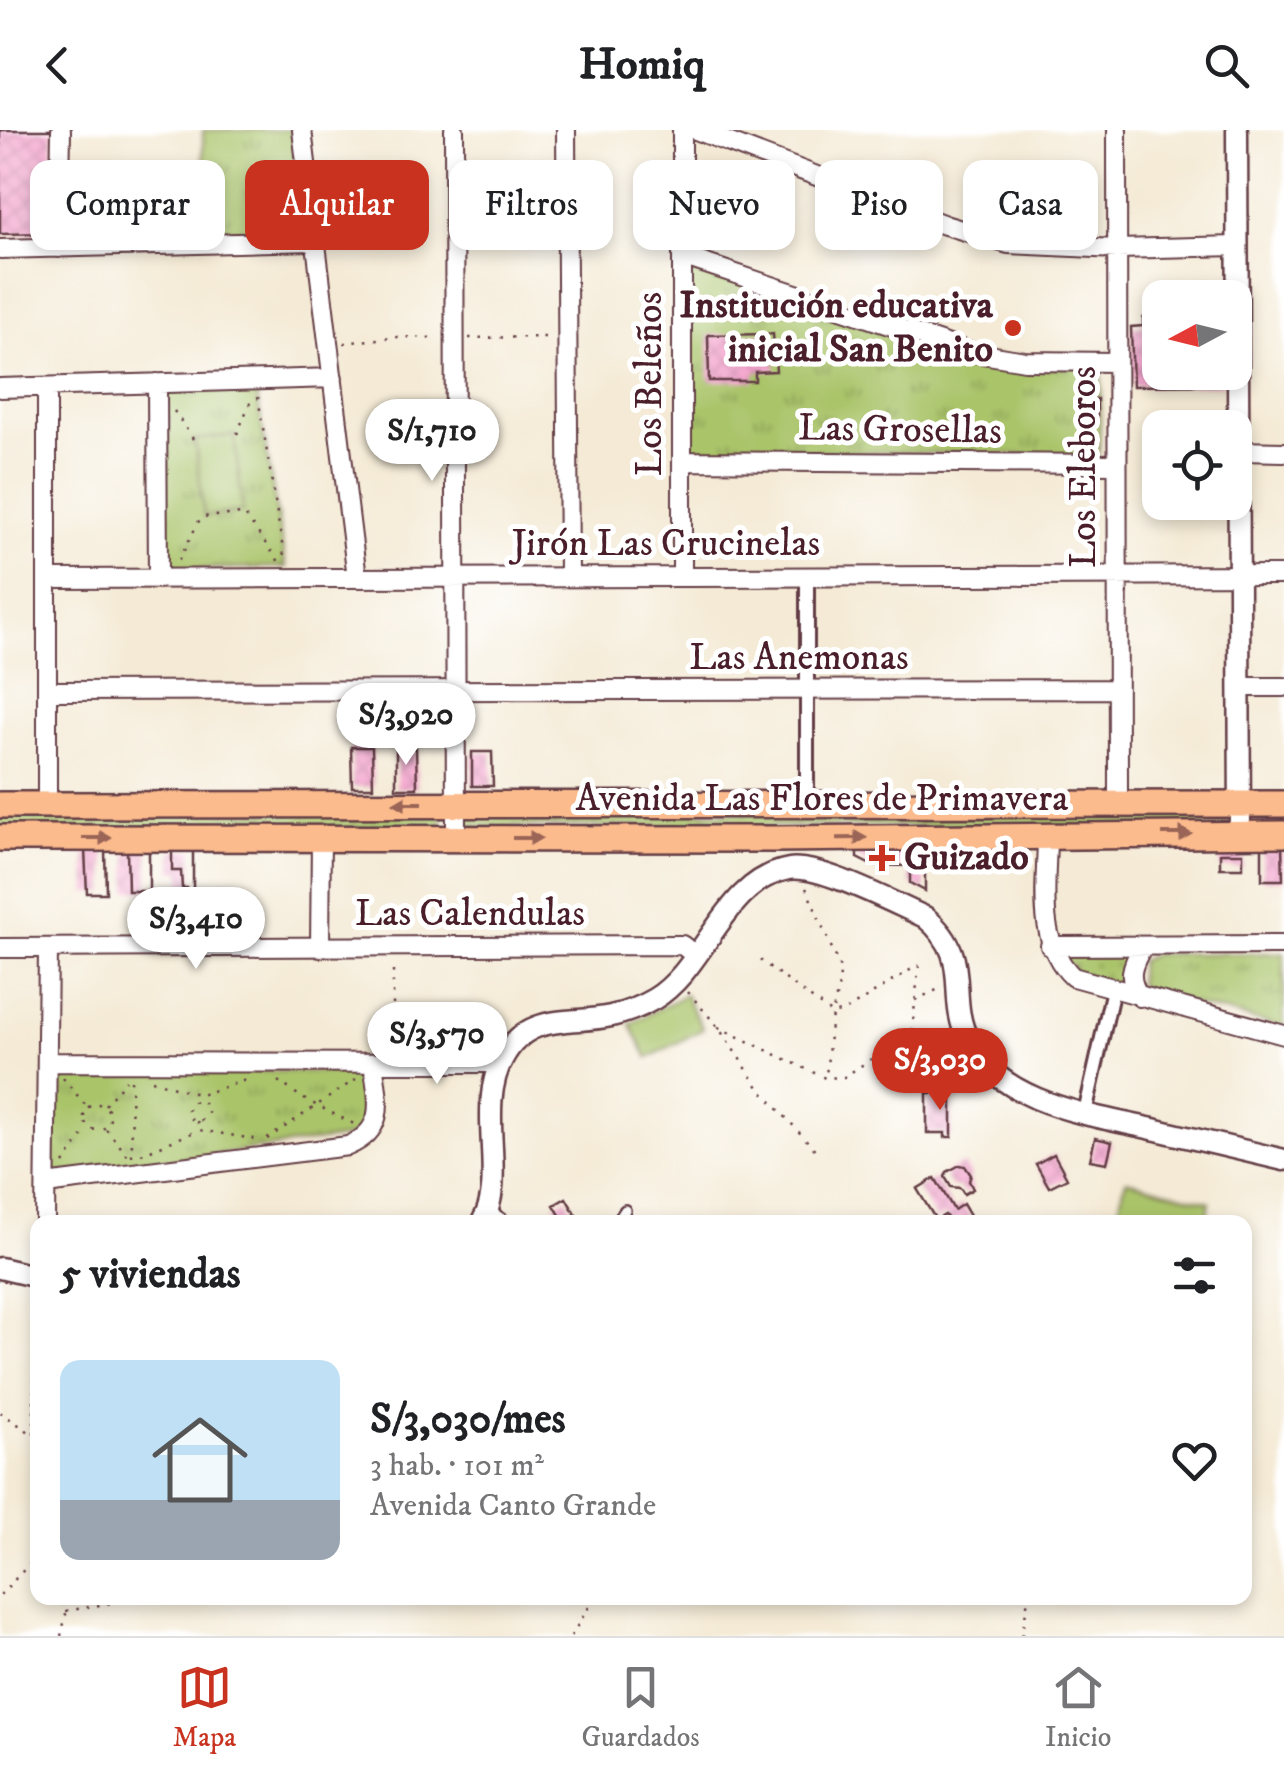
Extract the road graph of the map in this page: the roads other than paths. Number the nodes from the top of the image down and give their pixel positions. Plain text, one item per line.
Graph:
1 (60, 130) edge
2 (302, 130) edge
3 (454, 130) edge
4 (566, 130) edge
5 (682, 130) edge
6 (696, 130) edge
7 (1116, 130) edge
8 (1237, 130) edge
9 (59, 160) edge
10 (305, 160) edge
11 (1238, 246) junction
12 (0, 248) edge
13 (30, 248) edge
14 (1116, 249) junction
15 (315, 250) edge
16 (682, 256) junction
17 (1117, 362) junction
18 (333, 378) junction
19 (47, 387) junction
20 (0, 388) edge
21 (162, 391) junction
22 (1239, 410) edge
23 (1252, 451) edge
24 (1284, 452) edge
25 (683, 461) junction
26 (1116, 464) junction
27 (1239, 520) edge
28 (1284, 574) edge
29 (1117, 576) junction
30 (1239, 576) junction
31 (457, 577) junction
32 (570, 577) junction
33 (682, 577) junction
34 (807, 577) junction
35 (357, 578) junction
36 (48, 579) junction
37 (158, 580) junction
38 (1240, 688) junction
39 (1284, 688) edge
40 (1118, 689) junction
41 (47, 691) junction
42 (457, 691) junction
43 (808, 691) junction
44 (807, 787) dead end
45 (1118, 803) junction
46 (0, 804) edge
47 (47, 804) junction
48 (456, 804) junction
49 (1240, 804) junction
50 (1284, 804) edge
51 (1240, 834) junction
52 (1284, 834) edge
53 (1048, 835) junction
54 (321, 837) junction
55 (0, 838) edge
56 (456, 838) junction
57 (1284, 945) edge
58 (1050, 946) junction
59 (1144, 946) junction
60 (0, 948) edge
61 (48, 948) junction
62 (320, 948) junction
63 (696, 956) junction
64 (1114, 989) junction
65 (1140, 997) junction
66 (1284, 1035) edge
67 (500, 1063) junction
68 (377, 1066) junction
69 (53, 1068) junction
70 (1085, 1112) junction
71 (1284, 1160) edge
72 (46, 1184) junction
73 (625, 1210) dead end
74 (44, 1215) edge
75 (486, 1215) edge
76 (622, 1215) edge
77 (0, 1268) edge
78 (30, 1274) edge

1 - 9 street
2 - 10 street
3 - 31 street
4 - 32 street
5 - 16 street, Los Beleños
6 - 14 street
7 - 14 street, Los Eleboros
8 - 11 street
11 - 14 street
11 - 22 street
12 - 13 street
14 - 17 street, Los Eleboros
15 - 18 street
16 - 17 street
16 - 25 street, Los Beleños
17 - 26 street, Los Eleboros
18 - 21 street
18 - 35 street
19 - 20 street
19 - 21 street
19 - 36 street
21 - 37 street
23 - 24 street
25 - 26 street, Las Grosellas
25 - 33 street, Los Beleños
26 - 29 street, Los Eleboros
27 - 30 street
28 - 30 street, Jirón Las Crucinelas
29 - 30 street, Jirón Las Crucinelas
29 - 34 street, Jirón Las Crucinelas
29 - 40 street, Los Eleboros
30 - 38 street
31 - 32 street, Jirón Las Crucinelas
31 - 35 street, Jirón Las Crucinelas
31 - 42 street
32 - 33 street, Jirón Las Crucinelas
33 - 34 street, Jirón Las Crucinelas
34 - 43 street
35 - 37 street, Jirón Las Crucinelas
36 - 37 street, Jirón Las Crucinelas
36 - 41 street
38 - 39 street
38 - 49 street
40 - 43 street, Las Anemonas
40 - 45 street, Los Eleboros
41 - 42 street, Las Anemonas
41 - 47 street
42 - 43 street, Las Anemonas
42 - 48 street
43 - 44 street
45 - 48 main road, Avenida Las Flores de Primavera
45 - 49 main road, Avenida Las Flores de Primavera
46 - 47 main road, Avenida Las Flores de Primavera
48 -> 47 main road, Avenida Las Flores de Primavera
48 - 56 street
49 - 50 main road, Avenida Las Flores de Primavera
49 - 51 street
51 - 52 main road, Avenida Las Flores de Primavera
53 -> 51 main road, Avenida Las Flores de Primavera
56 -> 53 main road, Avenida Las Flores de Primavera
53 - 58 street
55 -> 54 main road, Avenida Las Flores de Primavera
54 - 56 main road, Avenida Las Flores de Primavera
54 - 62 street
57 - 59 street
58 - 59 street
58 - 64 street
59 - 65 street
60 - 61 street, Las Calendulas
61 - 62 street, Las Calendulas
61 - 69 street
62 - 63 street, Las Calendulas
63 - 67 street
63 - 70 street
64 - 65 street
64 - 70 street
65 - 66 street
67 - 68 street
67 - 75 street
68 - 69 street
68 - 72 street
69 - 72 street
70 - 71 street
72 - 74 street
73 - 76 lane
77 - 78 street

